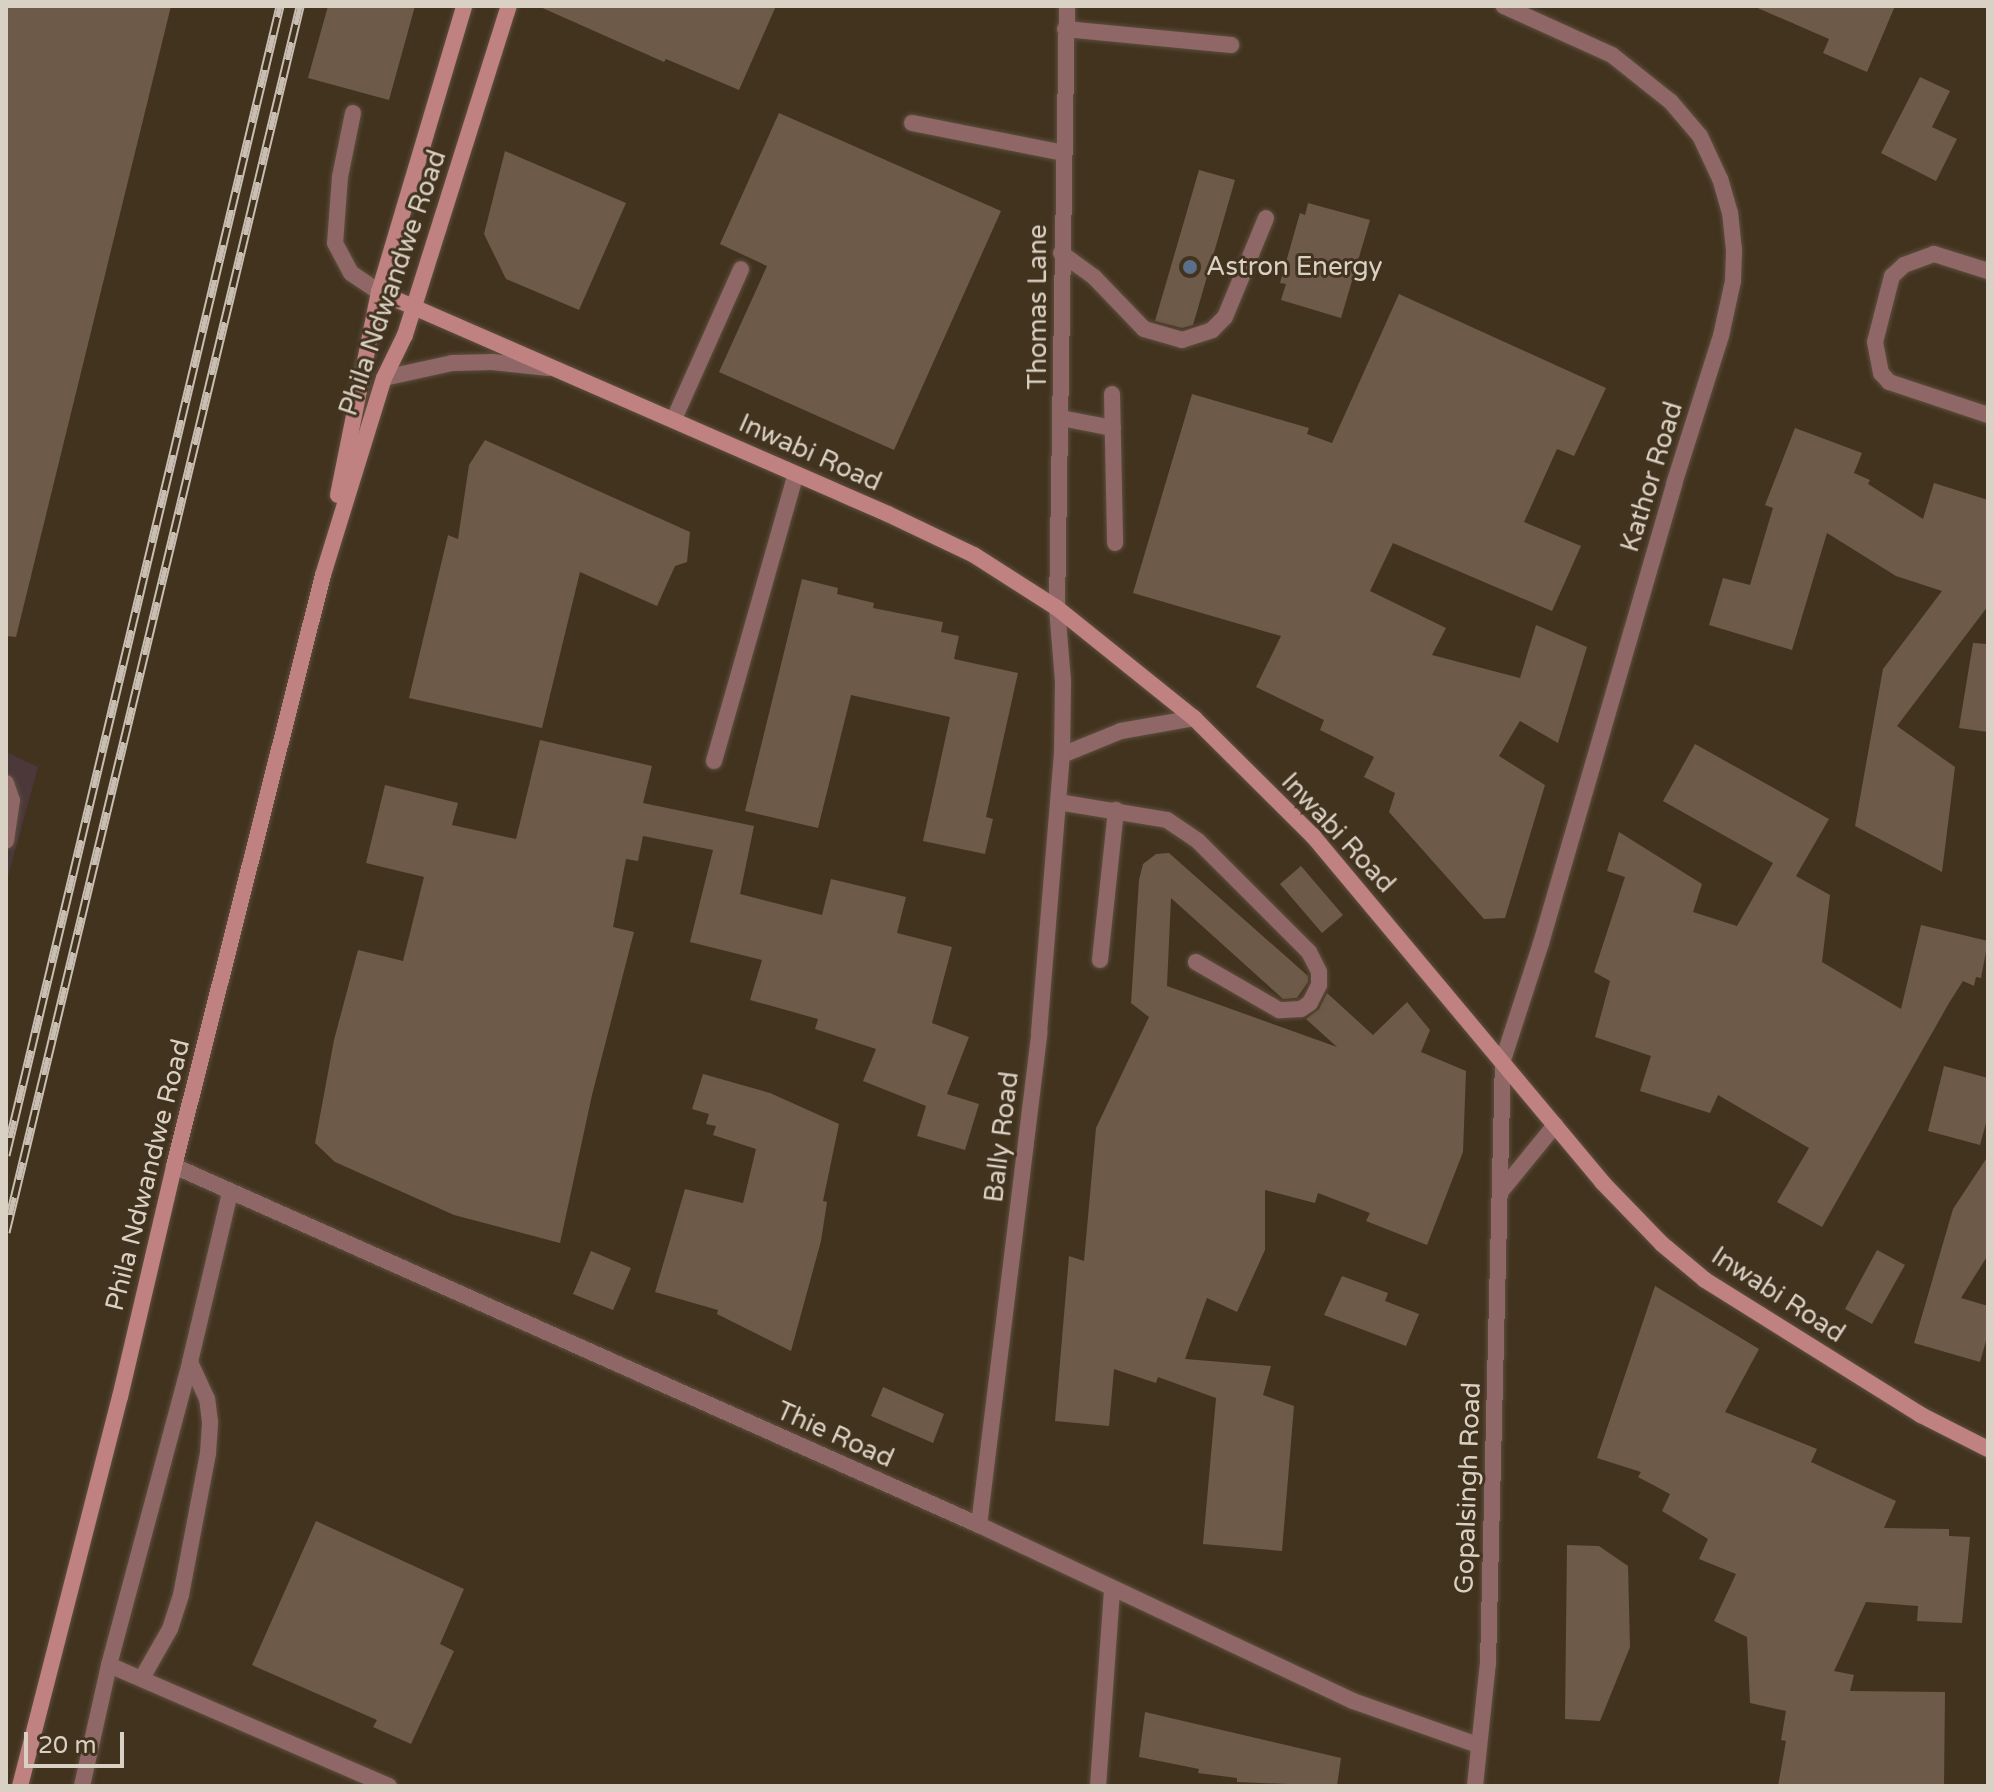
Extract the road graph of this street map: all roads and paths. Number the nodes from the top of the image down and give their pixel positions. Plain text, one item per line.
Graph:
1 (464, 6) edge
2 (509, 6) edge
3 (1067, 6) edge
4 (1504, 6) edge
5 (1065, 29) junction
6 (1231, 45) dead end
7 (353, 113) dead end
8 (912, 123) dead end
9 (1064, 153) junction
10 (1266, 218) dead end
11 (1061, 253) junction
12 (741, 269) dead end
13 (1988, 271) edge
14 (379, 292) junction
15 (415, 305) junction
16 (562, 370) junction
17 (384, 378) junction
18 (1112, 394) dead end
19 (1988, 415) edge
20 (1061, 418) junction
21 (674, 419) junction
22 (1113, 428) junction
23 (796, 474) junction
24 (1115, 543) dead end
25 (323, 575) junction
26 (1057, 608) junction
27 (1194, 718) junction
28 (1062, 755) junction
29 (714, 761) dead end
30 (6, 783) edge
31 (1058, 802) junction
32 (1116, 810) junction
33 (6, 841) edge
34 (1100, 960) dead end
35 (1196, 962) dead end
36 (1503, 1060) junction
37 (1555, 1125) junction
38 (174, 1166) junction
39 (1502, 1190) junction
40 (230, 1193) junction
41 (190, 1362) junction
42 (1988, 1449) edge
43 (979, 1525) junction
44 (1112, 1590) junction
45 (109, 1665) junction
46 (142, 1678) junction
47 (1478, 1745) junction
48 (20, 1786) edge
49 (82, 1786) edge
50 (389, 1786) edge
51 (1098, 1786) edge
52 (1475, 1786) edge

1 - 14 street, Phila Ndwandwe Road
2 - 15 street, Phila Ndwandwe Road
3 - 5 street, Thomas Lane
4 - 36 street, Kathor Road
5 - 6 street
5 - 9 street, Thomas Lane
7 - 14 street
8 - 9 street
9 - 11 street, Thomas Lane
10 - 11 street
11 - 20 street, Thomas Lane
12 - 21 street
13 - 19 street
14 - 15 street, Inwabi Road
14 - 25 street, Phila Ndwandwe Road
15 - 16 street, Inwabi Road
15 - 17 street, Phila Ndwandwe Road
16 - 17 street, Inwabi Road
16 - 21 street, Inwabi Road
17 - 25 street, Phila Ndwandwe Road
18 - 22 street
20 - 22 street
20 - 26 street, Thomas Lane
21 - 23 street, Inwabi Road
22 - 24 street
23 - 26 street, Inwabi Road
23 - 29 street
25 - 38 street, Phila Ndwandwe Road
26 - 27 street, Inwabi Road
26 - 28 street, Bally Road
27 - 28 street
27 - 36 street, Inwabi Road
28 - 31 street, Bally Road
30 - 33 street
31 - 32 street
31 - 43 street, Bally Road
32 - 34 street
32 - 35 street
36 - 37 street, Inwabi Road
36 - 39 street, Gopalsingh Road
37 - 39 street
37 - 42 street, Inwabi Road
38 - 40 street, Thie Road
38 - 48 street, Phila Ndwandwe Road
39 - 47 street, Gopalsingh Road
40 - 41 street
40 - 43 street, Thie Road
41 - 45 street
41 - 46 street
43 - 44 street, Thie Road
44 - 47 street, Thie Road
44 - 51 street
45 - 46 street
45 - 49 street
46 - 50 street
47 - 52 street, Gopalsingh Road

